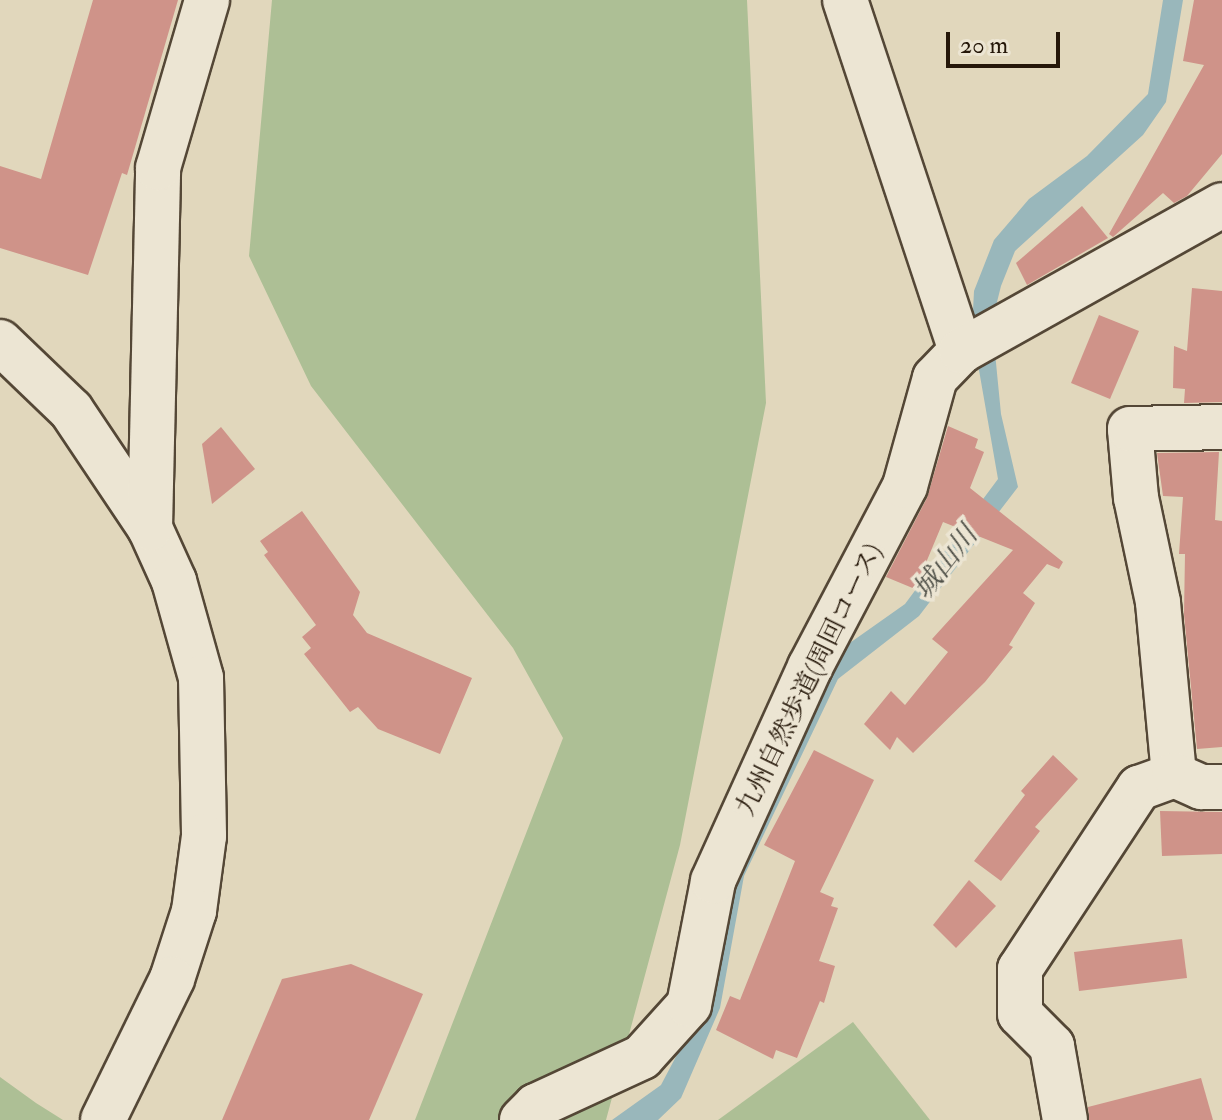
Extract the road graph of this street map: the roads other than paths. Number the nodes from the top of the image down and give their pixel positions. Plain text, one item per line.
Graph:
1 (207, 0) edge
2 (845, 0) edge
3 (1222, 205) edge
4 (0, 342) edge
5 (962, 351) junction
6 (1222, 427) edge
7 (150, 528) junction
8 (1174, 775) junction
9 (1222, 787) edge
10 (103, 1120) edge
11 (522, 1120) edge
12 (1065, 1120) edge

1 - 7 street
2 - 5 street
3 - 5 street, 九州自然歩道(周回コース)
4 - 7 street
5 - 11 street, 九州自然歩道(周回コース)
6 - 8 street
7 - 10 street
8 - 9 street
8 - 12 street

